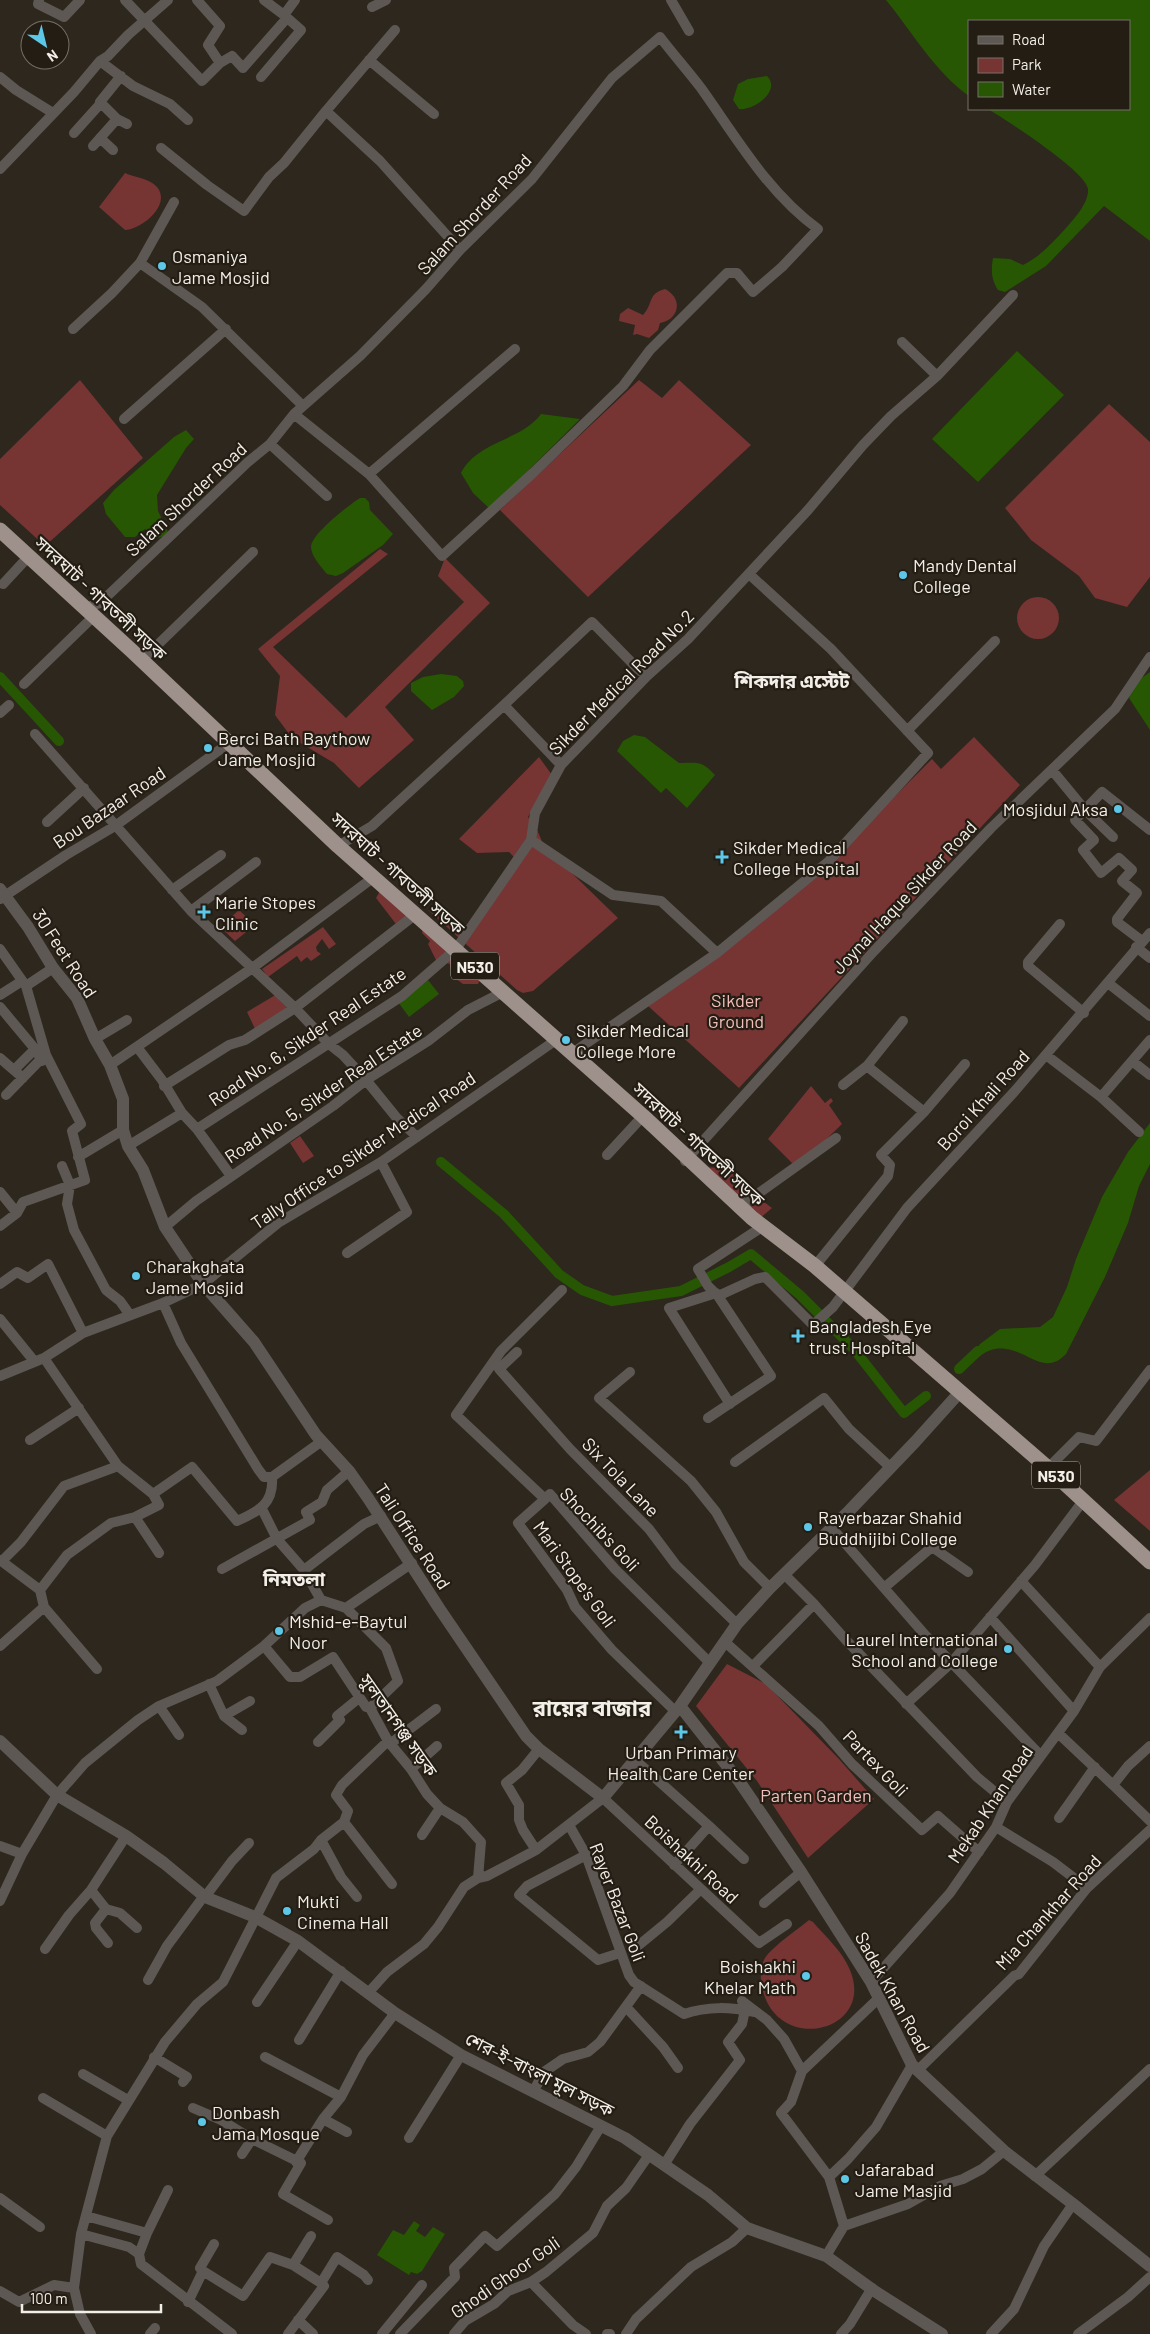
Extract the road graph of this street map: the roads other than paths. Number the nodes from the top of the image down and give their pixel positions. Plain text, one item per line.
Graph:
1 (39, 0) edge
2 (80, 0) edge
3 (125, 0) edge
4 (168, 0) edge
5 (198, 0) edge
6 (264, 0) edge
7 (295, 0) edge
8 (386, 0) edge
9 (671, 0) edge
10 (372, 7) dead end
11 (285, 17) junction
12 (144, 20) junction
13 (395, 30) dead end
14 (689, 32) dead end
15 (369, 60) junction
16 (100, 61) junction
17 (220, 63) junction
18 (121, 76) junction
19 (0, 77) edge
20 (261, 77) dead end
21 (101, 103) junction
22 (326, 111) junction
23 (53, 113) junction
24 (434, 114) dead end
25 (117, 119) junction
26 (188, 120) dead end
27 (127, 124) dead end
28 (74, 133) dead end
29 (161, 148) dead end
30 (112, 150) dead end
31 (0, 169) edge
32 (174, 202) dead end
33 (460, 250) junction
34 (140, 263) junction
35 (1013, 296) dead end
36 (73, 329) dead end
37 (226, 329) junction
38 (902, 342) dead end
39 (515, 349) dead end
40 (937, 376) junction
41 (303, 406) junction
42 (294, 414) junction
43 (124, 420) dead end
44 (270, 444) junction
45 (369, 474) junction
46 (327, 496) dead end
47 (0, 530) edge
48 (253, 552) dead end
49 (29, 556) junction
50 (748, 574) junction
51 (3, 584) dead end
52 (90, 612) junction
53 (995, 641) dead end
54 (1150, 657) edge
55 (142, 660) junction
56 (647, 676) junction
57 (24, 684) dead end
58 (504, 704) junction
59 (9, 705) dead end
60 (0, 713) edge
61 (907, 731) junction
62 (35, 734) dead end
63 (229, 743) junction
64 (560, 765) junction
65 (1052, 770) junction
66 (84, 788) junction
67 (1085, 810) junction
68 (48, 822) dead end
69 (115, 826) junction
70 (1150, 830) edge
71 (1113, 837) dead end
72 (531, 840) junction
73 (338, 846) junction
74 (221, 855) dead end
75 (256, 862) dead end
76 (374, 877) junction
77 (172, 890) junction
78 (2, 895) edge
79 (191, 911) junction
80 (416, 914) junction
81 (1060, 924) dead end
82 (1150, 933) edge
83 (1139, 944) junction
84 (0, 949) edge
85 (456, 950) junction
86 (717, 953) junction
87 (1150, 958) edge
88 (54, 968) junction
89 (251, 969) junction
90 (1108, 983) junction
91 (24, 984) junction
92 (503, 992) junction
93 (0, 996) edge
94 (0, 1007) edge
95 (295, 1008) junction
96 (1084, 1013) junction
97 (1150, 1016) edge
98 (127, 1020) dead end
99 (904, 1022) dead end
100 (95, 1039) junction
101 (556, 1040) junction
102 (1150, 1040) edge
103 (330, 1044) junction
104 (137, 1047) junction
105 (35, 1049) junction
106 (571, 1054) junction
107 (1046, 1055) junction
108 (44, 1058) junction
109 (2, 1060) edge
110 (1132, 1061) junction
111 (110, 1064) junction
112 (965, 1064) dead end
113 (867, 1066) junction
114 (14, 1070) junction
115 (1150, 1075) edge
116 (23, 1078) junction
117 (366, 1080) junction
118 (843, 1085) dead end
119 (164, 1086) junction
120 (6, 1095) dead end
121 (1101, 1097) junction
122 (924, 1112) junction
123 (182, 1113) junction
124 (642, 1116) junction
125 (197, 1129) junction
126 (123, 1130) junction
127 (1139, 1132) dead end
128 (417, 1137) junction
129 (836, 1138) dead end
130 (128, 1146) junction
131 (607, 1154) dead end
132 (78, 1157) junction
133 (685, 1160) junction
134 (381, 1162) junction
135 (62, 1166) dead end
136 (231, 1176) junction
137 (70, 1184) junction
138 (0, 1192) edge
139 (739, 1208) junction
140 (17, 1213) junction
141 (0, 1226) edge
142 (165, 1227) junction
143 (762, 1227) junction
144 (347, 1253) dead end
145 (815, 1266) junction
146 (0, 1284) edge
147 (203, 1284) junction
148 (562, 1290) dead end
149 (714, 1291) junction
150 (843, 1292) junction
151 (163, 1303) junction
152 (130, 1315) junction
153 (0, 1319) edge
154 (84, 1333) junction
155 (517, 1352) dead end
156 (39, 1359) junction
157 (1150, 1370) edge
158 (630, 1372) dead end
159 (0, 1376) edge
160 (960, 1392) junction
161 (730, 1404) junction
162 (79, 1408) junction
163 (708, 1418) dead end
164 (30, 1440) dead end
165 (322, 1441) junction
166 (735, 1462) dead end
167 (118, 1466) junction
168 (890, 1467) junction
169 (1048, 1468) junction
170 (349, 1472) junction
171 (272, 1477) junction
172 (153, 1494) junction
173 (545, 1499) junction
174 (1083, 1501) junction
175 (262, 1509) junction
176 (380, 1516) junction
177 (135, 1517) junction
178 (832, 1527) junction
179 (277, 1539) junction
180 (159, 1553) dead end
181 (1, 1561) edge
182 (1150, 1562) edge
183 (412, 1563) junction
184 (222, 1569) dead end
185 (304, 1570) junction
186 (968, 1572) dead end
187 (784, 1574) junction
188 (1021, 1581) junction
189 (885, 1587) junction
190 (770, 1588) junction
191 (40, 1590) junction
192 (320, 1600) junction
193 (814, 1604) junction
194 (44, 1607) junction
195 (346, 1608) junction
196 (990, 1617) junction
197 (1150, 1618) edge
198 (737, 1624) junction
199 (725, 1642) junction
200 (0, 1646) edge
201 (264, 1646) junction
202 (709, 1662) junction
203 (951, 1662) junction
204 (752, 1666) junction
205 (1100, 1667) junction
206 (97, 1669) dead end
207 (209, 1684) junction
208 (359, 1698) junction
209 (250, 1701) dead end
210 (906, 1704) junction
211 (159, 1706) junction
212 (370, 1708) junction
213 (436, 1709) dead end
214 (678, 1709) junction
215 (1074, 1711) junction
216 (224, 1716) junction
217 (242, 1730) dead end
218 (179, 1734) dead end
219 (1059, 1734) junction
220 (0, 1741) edge
221 (318, 1742) dead end
222 (389, 1742) junction
223 (437, 1746) dead end
224 (1150, 1746) edge
225 (539, 1749) junction
226 (1040, 1756) junction
227 (634, 1759) junction
228 (1095, 1767) junction
229 (411, 1769) junction
230 (1113, 1785) junction
231 (57, 1795) junction
232 (603, 1798) junction
233 (1007, 1802) junction
234 (440, 1808) junction
235 (1059, 1818) dead end
236 (1150, 1821) edge
237 (344, 1822) junction
238 (570, 1825) junction
239 (709, 1826) junction
240 (996, 1827) junction
241 (1150, 1830) edge
242 (422, 1835) dead end
243 (126, 1836) junction
244 (320, 1840) junction
245 (248, 1843) dead end
246 (0, 1846) edge
247 (536, 1850) junction
248 (979, 1852) junction
249 (22, 1854) junction
250 (586, 1854) junction
251 (744, 1859) dead end
252 (674, 1865) junction
253 (801, 1872) junction
254 (478, 1878) junction
255 (392, 1884) dead end
256 (1087, 1888) junction
257 (701, 1889) junction
258 (91, 1890) junction
259 (205, 1897) junction
260 (357, 1897) dead end
261 (0, 1900) edge
262 (764, 1903) dead end
263 (106, 1909) junction
264 (255, 1918) junction
265 (787, 1924) dead end
266 (137, 1928) dead end
267 (298, 1941) junction
268 (108, 1942) dead end
269 (639, 1945) dead end
270 (45, 1949) dead end
271 (620, 1953) junction
272 (341, 1971) junction
273 (148, 1980) dead end
274 (872, 1982) junction
275 (641, 1986) junction
276 (369, 1992) junction
277 (879, 1998) junction
278 (257, 2002) dead end
279 (627, 2008) junction
280 (747, 2008) junction
281 (395, 2012) junction
282 (299, 2040) dead end
283 (462, 2055) junction
284 (154, 2057) junction
285 (265, 2057) dead end
286 (915, 2067) junction
287 (678, 2068) dead end
288 (1150, 2069) edge
289 (802, 2071) junction
290 (83, 2074) dead end
291 (183, 2082) dead end
292 (533, 2092) junction
293 (341, 2097) junction
294 (43, 2098) dead end
295 (128, 2100) junction
296 (193, 2108) dead end
297 (323, 2119) junction
298 (601, 2126) junction
299 (347, 2132) dead end
300 (107, 2136) junction
301 (409, 2138) dead end
302 (252, 2139) junction
303 (1004, 2151) junction
304 (242, 2154) dead end
305 (649, 2155) junction
306 (296, 2162) junction
307 (664, 2165) junction
308 (1035, 2176) junction
309 (828, 2177) junction
310 (168, 2190) dead end
311 (0, 2198) edge
312 (1073, 2204) junction
313 (86, 2216) junction
314 (328, 2220) dead end
315 (844, 2226) junction
316 (40, 2227) dead end
317 (747, 2228) junction
318 (148, 2233) junction
319 (81, 2234) junction
320 (311, 2236) dead end
321 (214, 2244) dead end
322 (139, 2254) junction
323 (826, 2256) junction
324 (292, 2265) junction
325 (1150, 2266) edge
326 (204, 2271) junction
327 (1150, 2277) edge
328 (368, 2280) dead end
329 (531, 2282) junction
330 (321, 2283) junction
331 (422, 2285) dead end
332 (74, 2288) junction
333 (872, 2288) junction
334 (0, 2291) edge
335 (188, 2302) junction
336 (298, 2320) junction
337 (91, 2334) edge
338 (232, 2334) edge
339 (288, 2334) edge
340 (313, 2334) edge
341 (382, 2334) edge
342 (400, 2334) edge
343 (454, 2334) edge
344 (586, 2334) edge
345 (626, 2334) edge
346 (841, 2334) edge
347 (942, 2334) edge
348 (990, 2334) edge
349 (1078, 2334) edge

1 - 2 street
3 - 12 street
4 - 12 street
5 - 17 street
6 - 11 street
7 - 11 street
8 - 10 street
9 - 14 street
11 - 17 street
11 - 20 street
12 - 16 street
12 - 17 street
13 - 15 street
15 - 22 street
15 - 24 street
16 - 18 street
16 - 23 street
18 - 21 street
18 - 26 street
19 - 23 street
21 - 25 street
21 - 28 street
22 - 29 street
22 - 33 street
23 - 31 street
25 - 27 street
25 - 30 street
32 - 34 street
33 - 41 street, Salam Shorder Road
33 - 45 street, Salam Shorder Road
34 - 36 street
34 - 37 street
35 - 40 street, Sikder Medical Road No.2
37 - 41 street
37 - 43 street
38 - 40 street
39 - 45 street
40 - 50 street, Sikder Medical Road No.2
41 - 42 street, Salam Shorder Road
42 - 44 street, Salam Shorder Road
42 - 45 street
44 - 46 street
44 - 52 street, Salam Shorder Road
47 - 49 highway, সদরঘাট - গাবতলী সড়ক / N530
48 - 55 street
49 - 51 street
49 - 52 highway, সদরঘাট - গাবতলী সড়ক / N530
50 - 56 street, Sikder Medical Road No.2
50 - 61 street
52 - 55 highway, সদরঘাট - গাবতলী সড়ক / N530
52 - 57 street, Salam Shorder Road
53 - 61 street
54 - 65 street, Joynal Haque Sikder Road
55 - 63 highway, সদরঘাট - গাবতলী সড়ক / N530
56 - 58 street
56 - 64 street, Sikder Medical Road No.2
58 - 64 street
58 - 73 street
59 - 60 street
61 - 86 street
62 - 66 street
63 - 69 street, Bou Bazaar Road
63 - 73 highway, সদরঘাট - গাবতলী সড়ক / N530
64 - 72 street, Sikder Medical Road No.2
65 - 67 street
65 - 133 street, Joynal Haque Sikder Road
66 - 68 street
66 - 69 street
67 - 70 street
67 - 71 street
67 - 83 street
69 - 77 street
69 - 78 street, Bou Bazaar Road
72 - 85 street, Sikder Medical Road No.2
72 - 86 street
73 - 76 highway, সদরঘাট - গাবতলী সড়ক / N530
74 - 77 street
75 - 79 street
76 - 80 highway, সদরঘাট - গাবতলী সড়ক / N530
76 - 89 street
77 - 79 street
78 - 88 street, 30 Feet Road
79 - 89 street
80 - 85 highway, সদরঘাট - গাবতলী সড়ক / N530
80 - 95 street
81 - 96 street
82 - 83 street, Boroi Khali Road
83 - 87 street
83 - 90 street, Boroi Khali Road
84 - 91 street
85 - 92 highway, সদরঘাট - গাবতলী সড়ক / N530
85 - 103 street, Road No. 6, Sikder Real Estate
86 - 106 street
88 - 91 street
88 - 100 street, 30 Feet Road
89 - 95 street
89 - 104 street
90 - 96 street, Boroi Khali Road
90 - 97 street
91 - 93 street
91 - 108 street
92 - 101 highway, সদরঘাট - গাবতলী সড়ক / N530
92 - 117 street, Road No. 5, Sikder Real Estate
94 - 105 street
95 - 103 street
95 - 119 street
96 - 107 street, Boroi Khali Road
98 - 100 street
99 - 113 street
100 - 111 street, 30 Feet Road
101 - 106 highway, সদরঘাট - গাবতলী সড়ক / N530
101 - 128 street, Tally Office to Sikder Medical Road
102 - 110 street
103 - 117 street
103 - 125 street, Road No. 6, Sikder Real Estate
104 - 111 street
104 - 119 street
105 - 108 street
105 - 114 street
106 - 124 highway, সদরঘাট - গাবতলী সড়ক / N530
107 - 121 street
107 - 150 street, Boroi Khali Road
108 - 116 street
108 - 132 street
109 - 114 street
110 - 115 street
110 - 121 street
111 - 126 street, 30 Feet Road
112 - 122 street
113 - 118 street
113 - 122 street
114 - 116 street
116 - 120 street
117 - 128 street
117 - 136 street, Road No. 5, Sikder Real Estate
119 - 123 street
121 - 127 street
122 - 145 street
123 - 125 street
123 - 130 street
124 - 131 street
124 - 133 highway, সদরঘাট - গাবতলী সড়ক / N530
125 - 136 street
126 - 130 street, 30 Feet Road
126 - 132 street
128 - 134 street, Tally Office to Sikder Medical Road
129 - 139 street
130 - 142 street, Tali Office Road
132 - 137 street
133 - 139 highway, সদরঘাট - গাবতলী সড়ক / N530
134 - 144 street
134 - 147 street, Tally Office to Sikder Medical Road
135 - 137 street
136 - 142 street, Road No. 5, Sikder Real Estate
137 - 140 street
137 - 152 street
138 - 140 street
139 - 143 highway, সদরঘাট - গাবতলী সড়ক / N530
140 - 141 street
142 - 147 street, Tali Office Road
143 - 145 highway, সদরঘাট - গাবতলী সড়ক / N530
143 - 149 street
145 - 150 highway, সদরঘাট - গাবতলী সড়ক / N530
146 - 154 street
147 - 151 street, Tally Office to Sikder Medical Road
147 - 165 street, Tali Office Road
148 - 173 street, Shochib's Goli
149 - 150 street, Boroi Khali Road
149 - 161 street
149 - 161 street
150 - 160 highway, সদরঘাট - গাবতলী সড়ক / N530
151 - 152 street, Tally Office to Sikder Medical Road
151 - 171 street
152 - 154 street, Tally Office to Sikder Medical Road
153 - 156 street
154 - 156 street, Tally Office to Sikder Medical Road
155 - 198 street, Six Tola Lane
156 - 159 street, Tally Office to Sikder Medical Road
156 - 162 street
157 - 169 street
158 - 190 street
160 - 168 street
160 - 169 highway, N530
161 - 163 street
162 - 164 street
162 - 167 street
165 - 170 street, Tali Office Road
165 - 171 street
166 - 168 street
167 - 172 street
167 - 181 street
168 - 178 street
169 - 174 highway, N530
170 - 176 street, Tali Office Road
170 - 179 street
171 - 175 street
172 - 175 street
172 - 177 street
173 - 202 street, Shochib's Goli
173 - 214 street, Mari Stope's Goli
174 - 182 highway, N530
174 - 188 street
175 - 179 street
176 - 183 street, Tali Office Road
176 - 185 street
177 - 180 street
177 - 191 street
178 - 187 street
178 - 189 street
179 - 184 street
179 - 185 street
181 - 191 street
183 - 195 street
183 - 225 street, Tali Office Road
185 - 192 street
186 - 189 street
187 - 190 street
187 - 193 street
188 - 196 street
188 - 205 street
189 - 203 street
190 - 198 street
191 - 194 street
192 - 195 street
192 - 201 street
193 - 204 street
193 - 210 street
194 - 200 street
194 - 206 street
195 - 212 street
196 - 203 street
196 - 215 street
197 - 205 street, Mekab Khan Road
198 - 199 street
199 - 202 street
199 - 204 street, Partex Goli
201 - 207 street
201 - 208 street, সুলতানগঞ্জ সড়ক
202 - 214 street
203 - 210 street
203 - 226 street
204 - 248 street, Partex Goli
205 - 215 street, Mekab Khan Road
207 - 211 street
207 - 216 street
208 - 212 street, সুলতানগঞ্জ সড়ক
208 - 221 street
209 - 216 street
210 - 233 street
211 - 218 street
211 - 231 street
212 - 222 street, সুলতানগঞ্জ সড়ক
213 - 222 street
214 - 227 street
214 - 253 street, Sadek Khan Road
215 - 219 street, Mekab Khan Road
216 - 217 street
219 - 226 street, Mekab Khan Road
219 - 228 street
220 - 231 street, শের-ই-বাংলা মূল সড়ক
222 - 229 street, সুলতানগঞ্জ সড়ক
222 - 237 street
223 - 229 street
224 - 230 street
225 - 232 street, Tali Office Road
225 - 247 street
226 - 233 street, Mekab Khan Road
227 - 232 street
227 - 239 street
228 - 230 street
228 - 235 street
229 - 234 street, সুলতানগঞ্জ সড়ক
230 - 236 street
231 - 243 street, শের-ই-বাংলা মূল সড়ক
231 - 249 street
232 - 238 street
232 - 252 street, Boishakhi Road
233 - 240 street, Mekab Khan Road
234 - 242 street
234 - 254 street, সুলতানগঞ্জ সড়ক
237 - 244 street
237 - 255 street
238 - 247 street
238 - 250 street, Rayer Bazar Goli
239 - 251 street
239 - 252 street
240 - 248 street, Mekab Khan Road
240 - 256 street
241 - 256 street, Mia Chankhar Road
243 - 258 street
243 - 259 street, শের-ই-বাংলা মূল সড়ক
244 - 260 street
244 - 264 street
245 - 259 street
246 - 249 street
247 - 254 street
248 - 274 street, Mekab Khan Road
249 - 261 street
250 - 271 street, Rayer Bazar Goli
250 - 271 street
252 - 257 street, Boishakhi Road
253 - 262 street
253 - 274 street, Sadek Khan Road
254 - 276 street
256 - 286 street, Mia Chankhar Road
257 - 265 street, Boishakhi Road
257 - 269 street
258 - 263 street
258 - 270 street
259 - 264 street, শের-ই-বাংলা মূল সড়ক
259 - 273 street
263 - 266 street
263 - 268 street
264 - 267 street, শের-ই-বাংলা মূল সড়ক
264 - 284 street
267 - 272 street, শের-ই-বাংলা মূল সড়ক
267 - 278 street
271 - 275 street, Rayer Bazar Goli
272 - 276 street, শের-ই-বাংলা মূল সড়ক
272 - 282 street
274 - 277 street, Sadek Khan Road
275 - 279 street
275 - 280 street, Rayer Bazar Goli
276 - 281 street, শের-ই-বাংলা মূল সড়ক
277 - 286 street, Sadek Khan Road
277 - 289 street
279 - 287 street
279 - 292 street
280 - 289 street
280 - 307 street
281 - 283 street, শের-ই-বাংলা মূল সড়ক
281 - 293 street
283 - 292 street, শের-ই-বাংলা মূল সড়ক
283 - 301 street
284 - 291 street
284 - 295 street
285 - 293 street
286 - 303 street, Sadek Khan Road
286 - 309 street, Mia Chankhar Road
288 - 308 street
289 - 309 street
290 - 295 street
292 - 298 street, শের-ই-বাংলা মূল সড়ক
293 - 297 street
294 - 300 street
295 - 300 street
296 - 302 street
297 - 299 street
297 - 306 street
298 - 305 street, শের-ই-বাংলা মূল সড়ক
298 - 342 street
300 - 313 street
302 - 304 street
302 - 306 street
303 - 308 street, Sadek Khan Road
303 - 315 street
305 - 307 street, শের-ই-বাংলা মূল সড়ক
305 - 329 street, Ghodi Ghoor Goli
306 - 314 street
307 - 317 street, শের-ই-বাংলা মূল সড়ক
308 - 312 street, Sadek Khan Road
309 - 315 street
310 - 318 street
311 - 316 street
312 - 325 street, Sadek Khan Road
312 - 348 street
313 - 318 street
313 - 319 street
315 - 323 street
317 - 323 street, শের-ই-বাংলা মূল সড়ক
317 - 345 street
318 - 322 street
319 - 322 street
319 - 332 street
320 - 324 street
321 - 326 street
322 - 335 street
323 - 333 street, শের-ই-বাংলা মূল সড়ক
324 - 326 street
324 - 330 street
326 - 335 street
327 - 349 street
328 - 330 street
329 - 343 street, Ghodi Ghoor Goli
329 - 344 street
330 - 336 street
331 - 341 street
332 - 334 street
332 - 337 street
333 - 346 street
333 - 347 street, শের-ই-বাংলা মূল সড়ক
335 - 338 street
336 - 339 street
336 - 340 street

